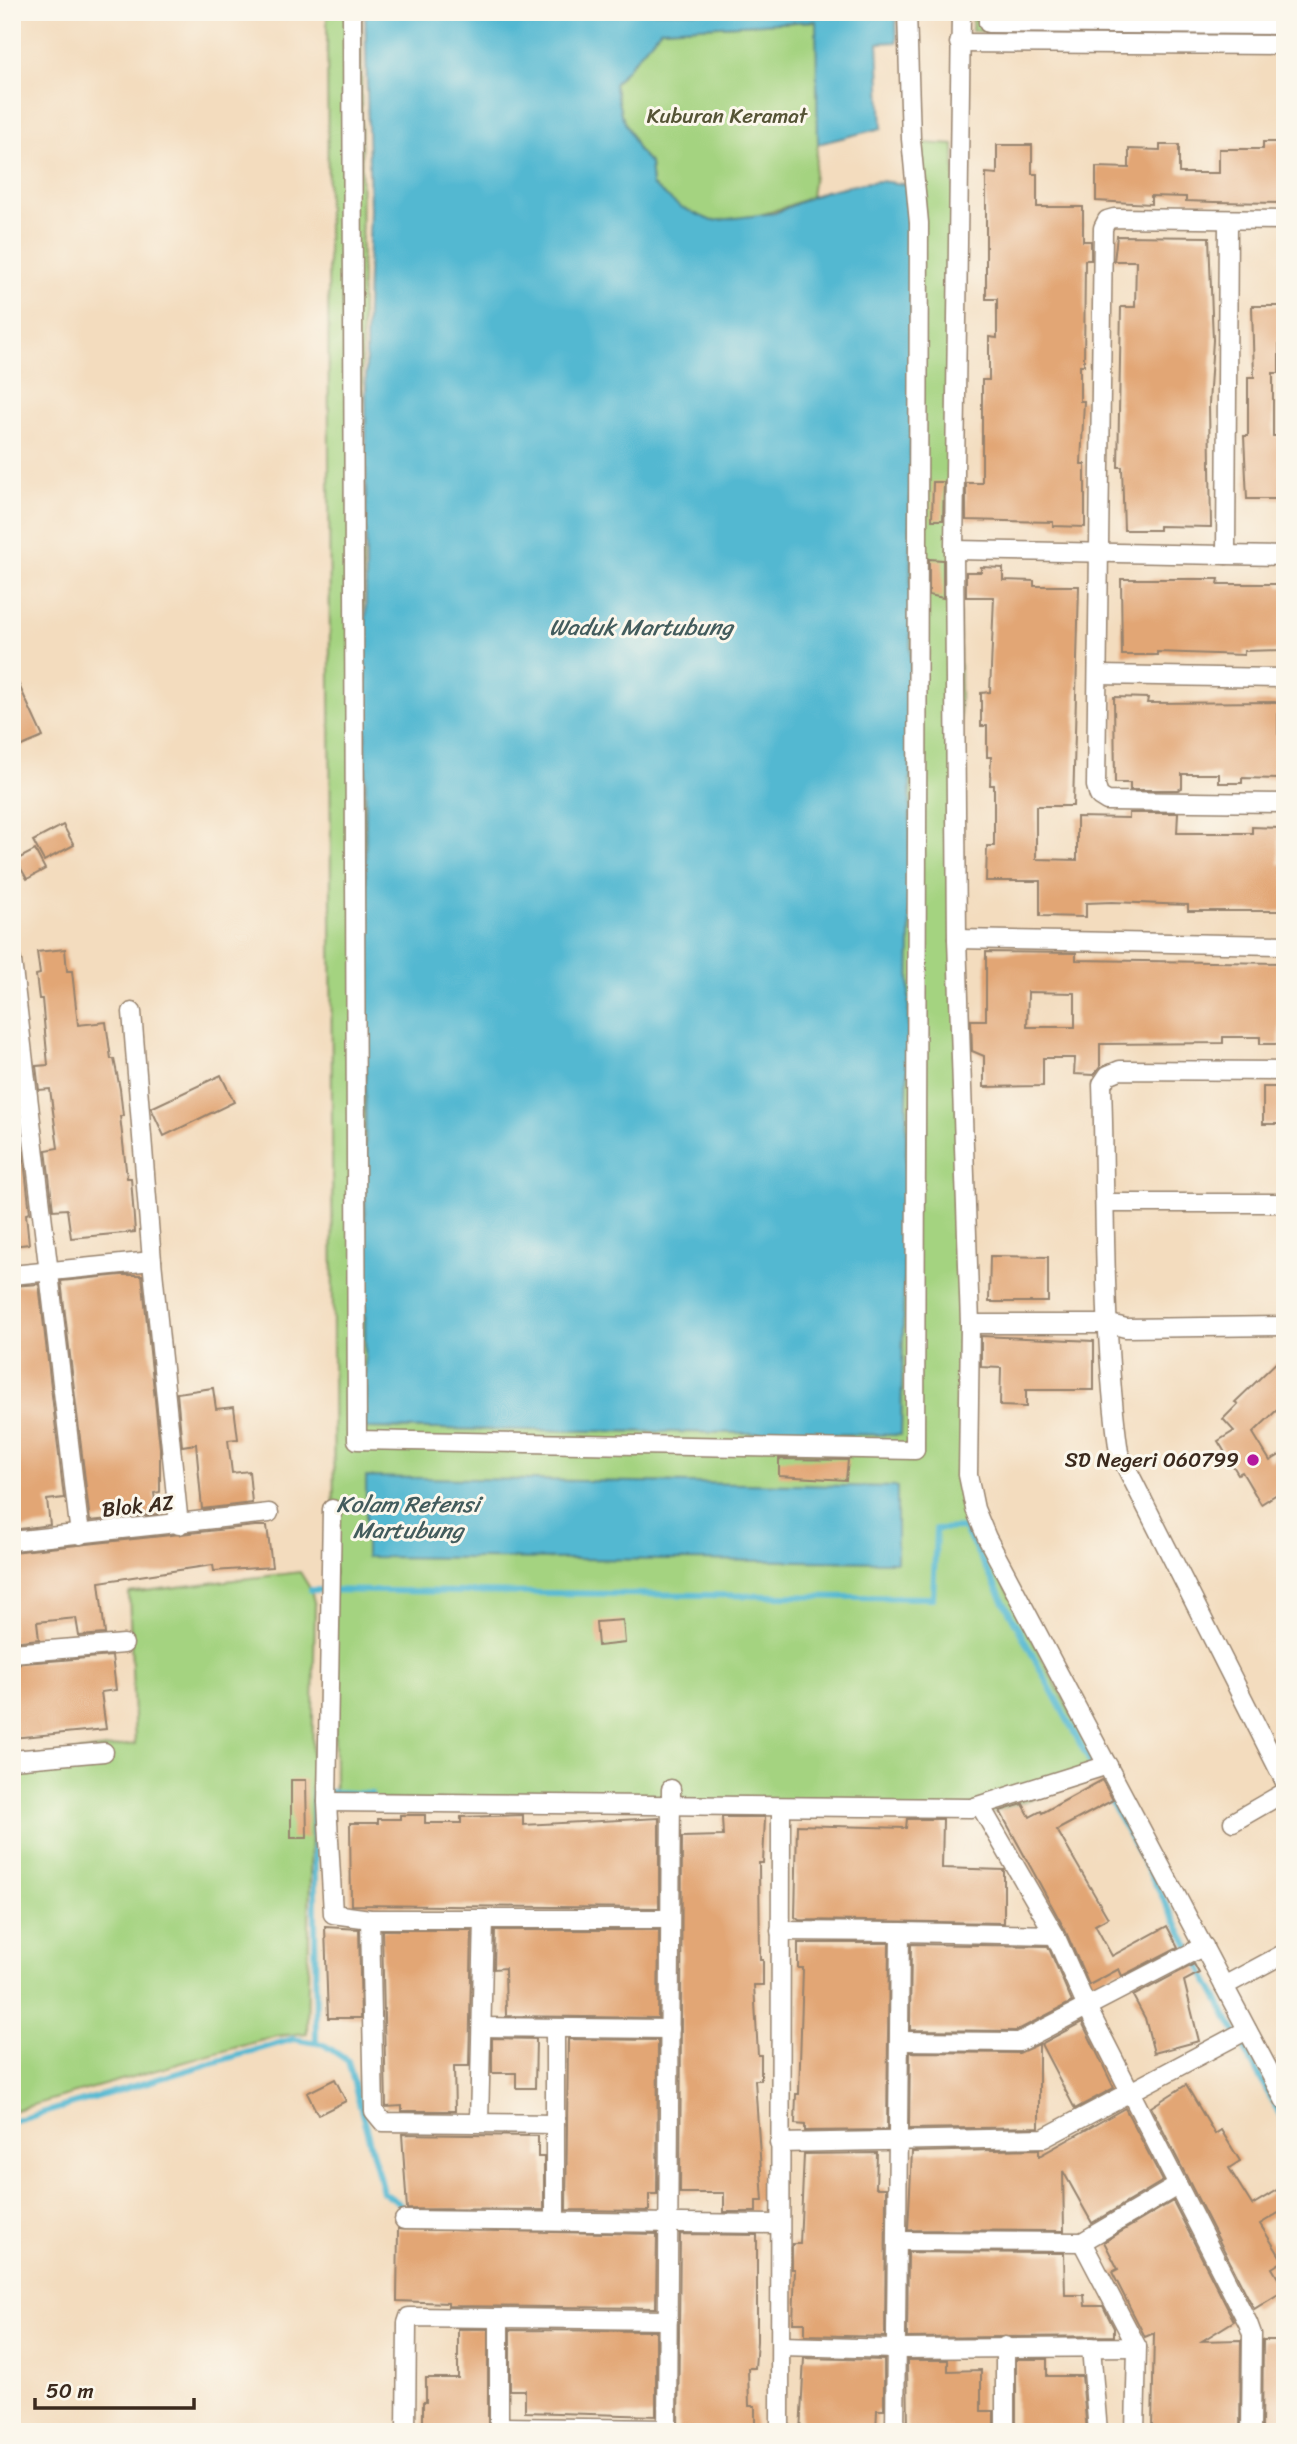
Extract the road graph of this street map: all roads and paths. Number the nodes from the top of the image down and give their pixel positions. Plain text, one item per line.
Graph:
1 (352, 12) edge
2 (907, 12) edge
3 (961, 12) edge
4 (988, 12) edge
5 (1125, 18) edge
6 (1281, 21) edge
7 (959, 43) junction
8 (1126, 44) junction
9 (1282, 45) edge
10 (1228, 220) junction
11 (1285, 220) edge
12 (954, 550) junction
13 (1099, 554) junction
14 (1226, 555) junction
15 (1285, 556) edge
16 (1098, 676) junction
17 (1285, 678) edge
18 (1285, 803) edge
19 (957, 939) junction
20 (1285, 945) edge
21 (12, 961) edge
22 (132, 1012) dead end
23 (1285, 1071) edge
24 (1106, 1203) junction
25 (1285, 1203) edge
26 (152, 1261) junction
27 (50, 1270) junction
28 (12, 1275) edge
29 (970, 1324) junction
30 (1110, 1324) junction
31 (1285, 1326) edge
32 (332, 1508) dead end
33 (269, 1513) dead end
34 (179, 1525) junction
35 (80, 1535) junction
36 (12, 1541) edge
37 (124, 1644) dead end
38 (12, 1653) edge
39 (104, 1752) dead end
40 (12, 1760) edge
41 (1099, 1768) junction
42 (1285, 1782) edge
43 (1285, 1792) edge
44 (327, 1795) junction
45 (671, 1798) junction
46 (781, 1807) junction
47 (981, 1807) junction
48 (1233, 1822) dead end
49 (370, 1919) junction
50 (484, 1919) junction
51 (670, 1919) junction
52 (780, 1931) junction
53 (900, 1932) junction
54 (1055, 1935) junction
55 (1196, 1950) junction
56 (1285, 1953) edge
57 (1224, 1986) junction
58 (1086, 2005) junction
59 (482, 2027) junction
60 (555, 2028) junction
61 (670, 2029) junction
62 (1240, 2034) junction
63 (899, 2041) junction
64 (1130, 2093) junction
65 (1285, 2101) edge
66 (479, 2122) junction
67 (555, 2124) junction
68 (898, 2142) junction
69 (779, 2143) junction
70 (1177, 2186) junction
71 (404, 2220) dead end
72 (555, 2221) junction
73 (668, 2223) junction
74 (779, 2224) junction
75 (897, 2241) junction
76 (1082, 2242) junction
77 (499, 2318) junction
78 (668, 2320) junction
79 (781, 2346) junction
80 (1005, 2346) junction
81 (1091, 2347) junction
82 (1138, 2347) junction
83 (895, 2349) junction
84 (499, 2429) edge
85 (560, 2430) edge
86 (667, 2430) edge
87 (406, 2432) edge
88 (780, 2432) edge
89 (895, 2432) edge
90 (1005, 2432) edge
91 (1098, 2432) edge
92 (1135, 2432) edge
93 (1251, 2432) edge

1 - 2 street
3 - 7 street
4 - 5 street
5 - 6 street
5 - 8 street
6 - 9 street
7 - 8 street
7 - 12 street
8 - 9 street
10 - 11 street
10 - 13 street
10 - 14 street
12 - 13 street
12 - 19 street
13 - 14 street
13 - 16 street
14 - 15 street
16 - 17 street
16 - 18 street
19 - 20 street
19 - 29 street
21 - 27 street
22 - 26 street
23 - 24 street
24 - 25 street
24 - 30 street
26 - 27 street
26 - 34 street
27 - 28 street
27 - 35 street
29 - 30 street
29 - 41 street
30 - 31 street
30 - 42 street
32 - 44 street
33 - 34 street, Blok AZ
34 - 35 street, Blok AZ
35 - 36 street, Blok AZ
37 - 38 street
39 - 40 street
41 - 47 street
41 - 55 street
43 - 48 street
44 - 45 street
44 - 49 street
45 - 46 street
45 - 51 street
46 - 47 street
46 - 52 street
47 - 54 street
49 - 50 street
49 - 66 street
50 - 51 street
50 - 59 street
51 - 61 street
52 - 53 street
52 - 69 street
53 - 54 street
53 - 63 street
54 - 58 street
55 - 57 street
55 - 58 street
56 - 57 street
57 - 62 street
58 - 63 street
58 - 64 street
59 - 60 street
59 - 66 street
60 - 61 street
60 - 67 street
61 - 73 street
62 - 64 street
62 - 65 street
63 - 68 street
64 - 68 street
64 - 70 street
66 - 67 street
67 - 72 street
68 - 69 street
68 - 75 street
69 - 74 street
70 - 76 street
70 - 93 street
71 - 72 street
72 - 73 street
73 - 74 street
73 - 78 street
74 - 79 street
75 - 76 street
75 - 83 street
76 - 82 street
77 - 78 street
77 - 84 street
77 - 87 street
78 - 86 street
79 - 83 street
79 - 88 street
80 - 81 street
80 - 83 street
80 - 90 street
81 - 82 street
81 - 91 street
82 - 92 street
83 - 89 street
84 - 85 street
85 - 86 street

